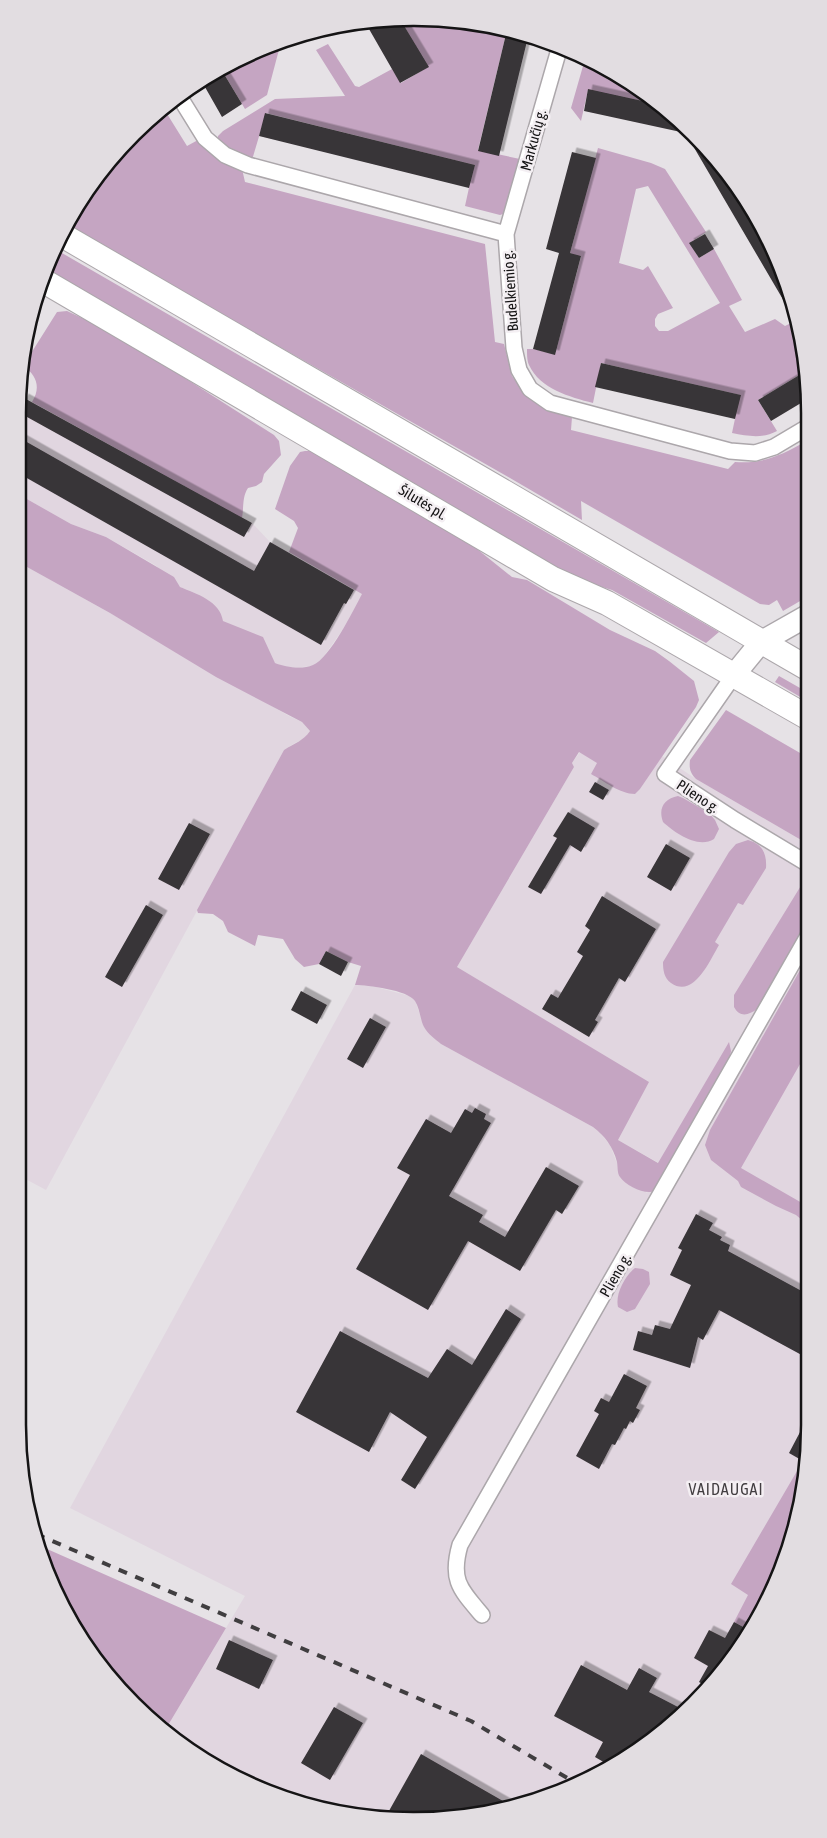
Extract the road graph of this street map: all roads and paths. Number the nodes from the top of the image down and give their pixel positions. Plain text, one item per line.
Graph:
1 (558, 54) edge
2 (183, 102) edge
3 (506, 234) junction
4 (68, 238) edge
5 (49, 284) edge
6 (801, 431) edge
7 (801, 619) edge
8 (761, 642) junction
9 (801, 665) edge
10 (734, 675) junction
11 (801, 714) edge
12 (801, 860) edge
13 (801, 948) edge
14 (482, 1615) dead end

1 - 3 street, Markučių g.
2 - 3 street, Budelkiemio g.
3 - 6 street, Budelkiemio g.
4 - 8 main road
5 - 10 main road, Šilutės pl.
7 - 8 street
8 - 9 main road
8 - 10 street
10 - 11 main road, Šilutės pl.
10 - 12 street, Plieno g.
13 - 14 street, Plieno g.

